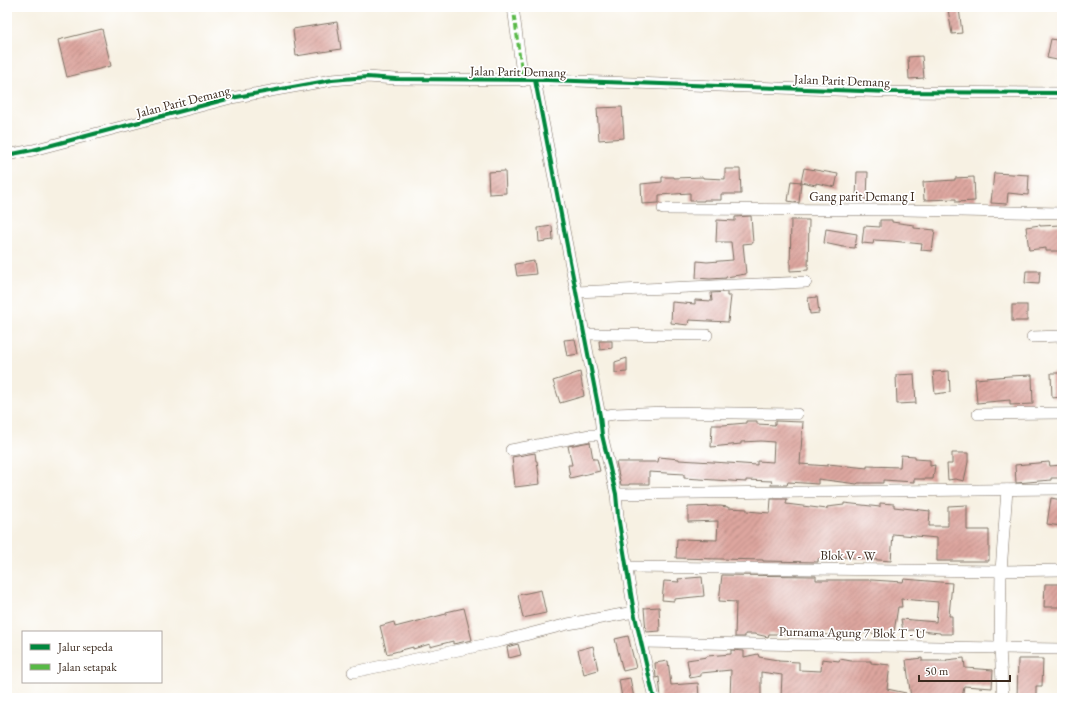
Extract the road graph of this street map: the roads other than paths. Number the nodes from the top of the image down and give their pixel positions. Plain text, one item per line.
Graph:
1 (513, 7) edge
2 (523, 80) junction
3 (536, 80) junction
4 (1062, 93) edge
5 (7, 155) edge
6 (663, 209) dead end
7 (1062, 212) edge
8 (806, 282) dead end
9 (576, 292) junction
10 (584, 334) junction
11 (707, 334) dead end
12 (1062, 336) edge
13 (1032, 337) dead end
14 (1062, 413) edge
15 (797, 414) dead end
16 (978, 414) dead end
17 (600, 416) junction
18 (602, 435) junction
19 (511, 450) dead end
20 (1062, 489) edge
21 (1007, 490) junction
22 (616, 494) junction
23 (630, 567) junction
24 (1062, 570) edge
25 (1001, 571) junction
26 (634, 612) junction
27 (642, 642) junction
28 (1000, 648) junction
29 (1062, 648) edge
30 (353, 672) dead end
31 (654, 698) edge
32 (1003, 698) edge

1 - 2 street
2 - 3 street, Jalan Parit Demang
2 - 5 street, Jalan Parit Demang
3 - 4 street, Jalan Parit Demang
3 - 9 street
6 - 7 street, Gang parit Demang I
8 - 9 street
9 - 10 street
10 - 11 street
10 - 17 street
12 - 13 street
14 - 16 street
15 - 17 street
17 - 18 street
18 - 19 street
18 - 22 street
20 - 21 street
21 - 22 street
21 - 25 street
22 - 23 street
23 - 25 street, Blok V - W
23 - 26 street
24 - 25 street, Blok V - W
25 - 28 street
26 - 27 street
26 - 30 street
27 - 28 street, Purnama Agung 7 Blok T - U
27 - 31 street
28 - 29 street, Purnama Agung 7 Blok T - U
28 - 32 street

